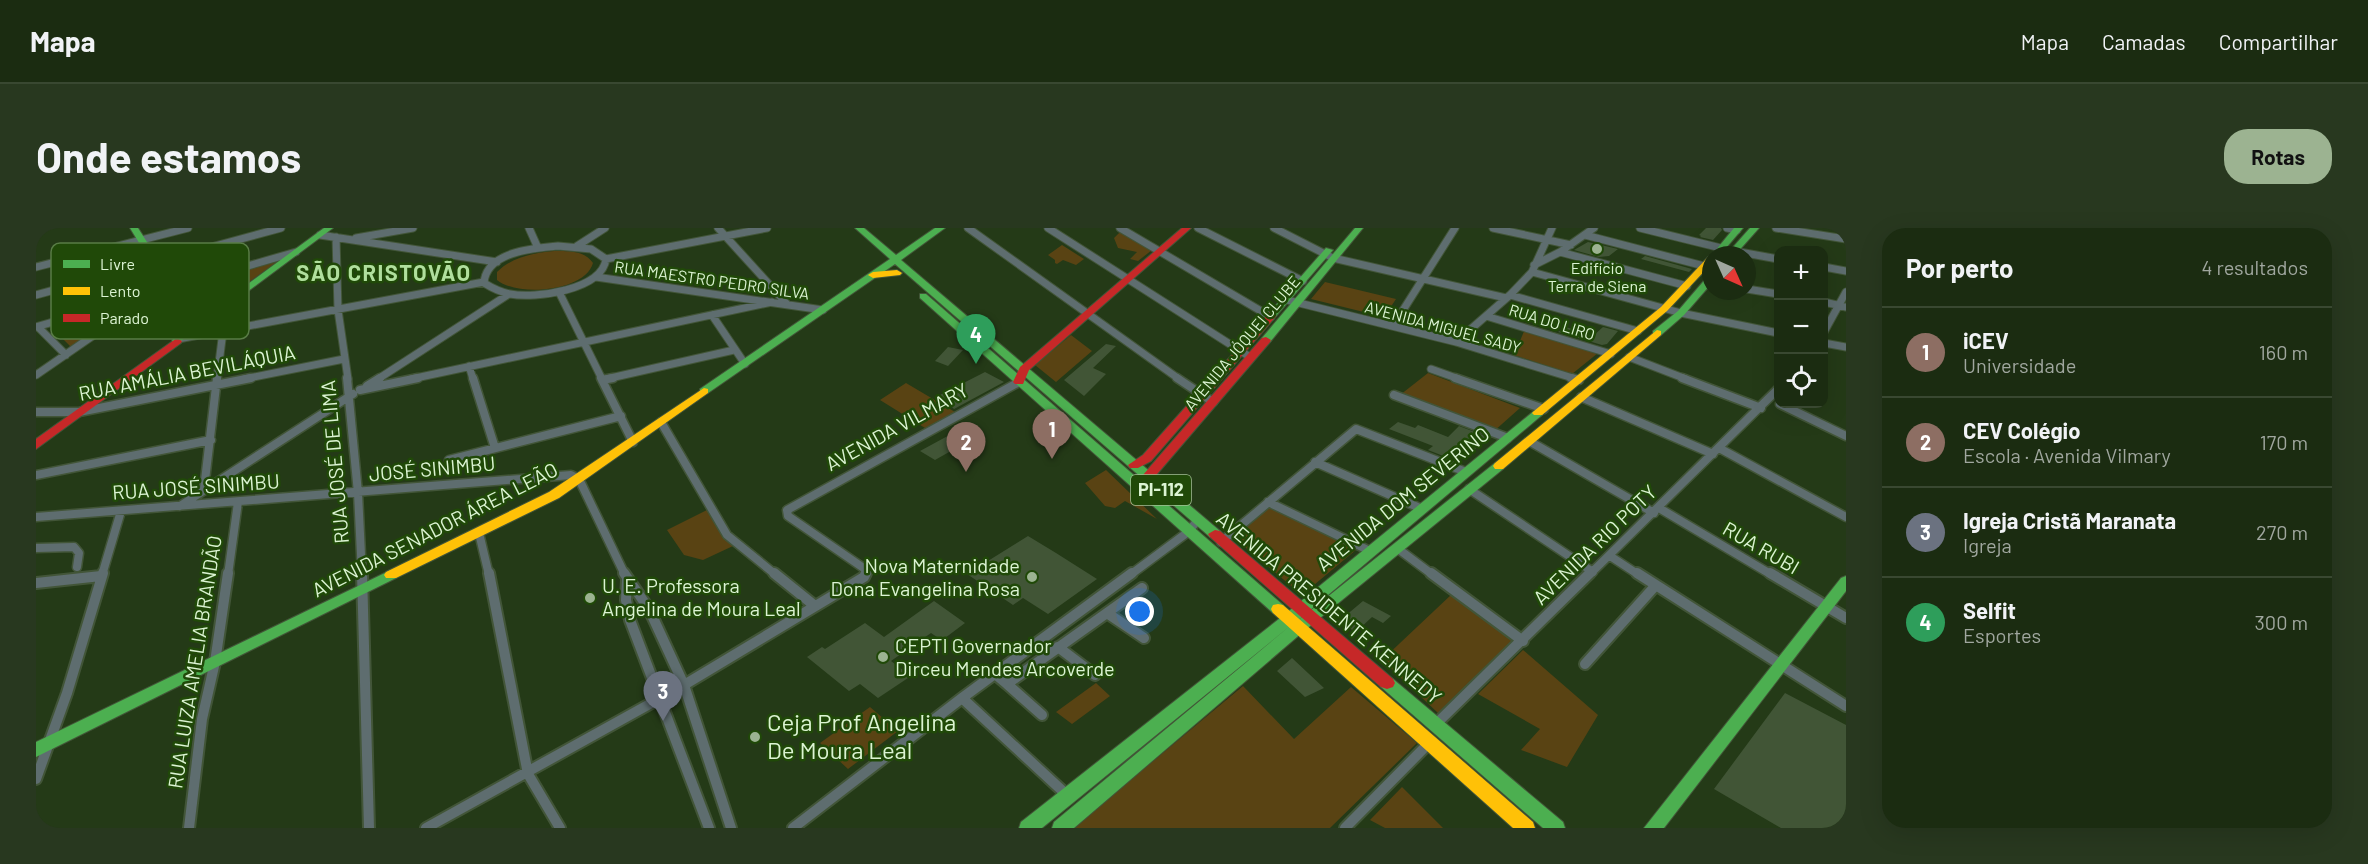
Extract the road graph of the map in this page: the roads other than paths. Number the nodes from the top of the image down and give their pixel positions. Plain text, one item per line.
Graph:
1 (188, 228) edge
2 (281, 228) edge
3 (412, 228) edge
4 (529, 228) edge
5 (605, 228) edge
6 (718, 228) edge
7 (767, 228) edge
8 (847, 228) edge
9 (859, 228) edge
10 (941, 228) edge
11 (968, 228) edge
12 (1048, 228) edge
13 (1120, 228) edge
14 (1187, 228) edge
15 (1198, 228) edge
16 (1274, 228) edge
17 (1348, 228) edge
18 (1359, 228) edge
19 (1455, 228) edge
20 (1493, 228) edge
21 (1552, 228) edge
22 (1594, 228) edge
23 (1640, 228) edge
24 (1755, 228) edge
25 (1776, 228) edge
26 (1734, 229) edge
27 (328, 233) edge
28 (137, 234) edge
29 (1585, 235) junction
30 (725, 236) junction
31 (347, 239) junction
32 (1546, 239) junction
33 (1846, 240) edge
34 (109, 243) edge
35 (225, 243) edge
36 (1571, 244) junction
37 (577, 246) junction
38 (1704, 246) edge
39 (1727, 246) edge
40 (1732, 246) edge
41 (538, 248) junction
42 (1159, 250) junction
43 (296, 252) junction
44 (1560, 252) junction
45 (1329, 256) junction
46 (1756, 256) edge
47 (1774, 258) edge
48 (606, 259) junction
49 (51, 262) edge
50 (497, 262) junction
51 (249, 266) edge
52 (893, 266) junction
53 (36, 267) edge
54 (1533, 268) junction
55 (1828, 268) edge
56 (1702, 271) edge
57 (1846, 271) edge
58 (596, 277) junction
59 (1702, 277) edge
60 (1421, 278) junction
61 (1126, 279) junction
62 (1303, 281) junction
63 (484, 282) junction
64 (1702, 283) edge
65 (249, 286) edge
66 (1687, 286) junction
67 (1756, 290) edge
68 (51, 291) edge
69 (559, 292) junction
70 (1846, 292) edge
71 (1774, 293) edge
72 (508, 294) junction
73 (36, 295) edge
74 (1508, 297) junction
75 (1293, 301) junction
76 (772, 302) junction
77 (787, 304) junction
78 (1842, 306) edge
79 (1664, 309) junction
80 (338, 310) junction
81 (823, 310) junction
82 (1086, 313) junction
83 (1681, 313) junction
84 (712, 315) junction
85 (1486, 316) junction
86 (1271, 317) junction
87 (249, 326) edge
88 (1393, 326) junction
89 (1828, 326) edge
90 (37, 327) edge
91 (1638, 331) junction
92 (1774, 332) edge
93 (89, 339) edge
94 (178, 339) edge
95 (222, 339) edge
96 (583, 341) junction
97 (1456, 342) junction
98 (1828, 344) edge
99 (1846, 347) edge
100 (734, 350) junction
101 (1611, 354) junction
102 (66, 355) junction
103 (1245, 355) junction
104 (1629, 357) junction
105 (344, 359) junction
106 (745, 364) junction
107 (49, 366) junction
108 (469, 366) junction
109 (1431, 369) dead end
110 (36, 370) edge
111 (36, 375) edge
112 (1022, 375) junction
113 (602, 380) junction
114 (1579, 380) junction
115 (218, 386) junction
116 (360, 390) junction
117 (1394, 395) dead end
118 (350, 396) junction
119 (1581, 397) junction
120 (1208, 398) junction
121 (1774, 403) edge
122 (1761, 408) junction
123 (1788, 408) edge
124 (1544, 409) junction
125 (36, 412) edge
126 (79, 412) junction
127 (621, 416) junction
128 (661, 422) junction
129 (1846, 436) edge
130 (1508, 438) junction
131 (211, 440) junction
132 (1530, 441) junction
133 (633, 442) junction
134 (36, 445) edge
135 (495, 448) junction
136 (1716, 451) junction
137 (449, 460) dead end
138 (1315, 462) junction
139 (1134, 465) junction
140 (1466, 472) junction
141 (36, 475) edge
142 (1147, 478) junction
143 (579, 479) junction
144 (204, 489) junction
145 (1469, 489) junction
146 (358, 493) junction
147 (238, 502) junction
148 (1268, 502) junction
149 (179, 507) junction
150 (1422, 509) junction
151 (1656, 510) junction
152 (121, 511) junction
153 (36, 517) edge
154 (1846, 517) edge
155 (1193, 526) junction
156 (480, 533) junction
157 (1221, 542) junction
158 (36, 548) edge
159 (1397, 548) junction
160 (1370, 551) junction
161 (1610, 556) junction
162 (77, 567) dead end
163 (1593, 572) junction
164 (101, 576) junction
165 (627, 579) junction
166 (1846, 581) edge
167 (36, 582) edge
168 (1656, 585) junction
169 (363, 588) junction
170 (1142, 588) dead end
171 (815, 606) junction
172 (1825, 606) junction
173 (1107, 613) junction
174 (1296, 618) junction
175 (1846, 618) edge
176 (1311, 619) junction
177 (1144, 638) dead end
178 (1523, 641) junction
179 (1058, 647) junction
180 (215, 662) junction
181 (1585, 664) dead end
182 (1781, 666) junction
183 (995, 674) junction
184 (1095, 675) dead end
185 (1007, 684) junction
186 (684, 685) junction
187 (962, 698) junction
188 (660, 699) junction
189 (1846, 706) edge
190 (1042, 714) dead end
191 (1436, 724) junction
192 (1429, 743) junction
193 (42, 747) edge
194 (528, 774) junction
195 (36, 779) edge
196 (1068, 796) junction
197 (1526, 802) junction
198 (1517, 825) edge
199 (189, 828) edge
200 (369, 828) edge
201 (426, 828) edge
202 (560, 828) edge
203 (710, 828) edge
204 (731, 828) edge
205 (794, 828) edge
206 (1028, 828) edge
207 (1061, 828) edge
208 (1345, 828) edge
209 (1556, 828) edge
210 (1653, 828) edge

1 - 28 street
2 - 35 street
3 - 31 street
4 - 41 street
5 - 37 street
6 - 30 street
7 - 30 street
8 - 52 main road, AVENIDA PRESIDENTE KENNEDY / PI-112
9 - 52 main road, AVENIDA PRESIDENTE KENNEDY / PI-112
10 - 52 main road, AVENIDA SENADOR ÁREA LEÃO
11 - 82 street
12 - 61 street
13 - 42 street
14 - 42 main road, AVENIDA VILMARY
15 - 62 street
16 - 45 street
17 - 45 main road, AVENIDA JÓQUEI CLUBE
18 - 45 main road, AVENIDA JÓQUEI CLUBE
19 - 60 street
20 - 32 street
21 - 32 street
22 - 29 street
23 - 38 street
24 - 40 main road
25 - 33 street
26 - 39 main road
27 - 31 street
27 - 43 main road
27 - 80 street, RUA JOSÉ DE LIMA
28 - 34 street
29 - 36 street
29 - 56 street
30 - 48 street
30 - 77 street
31 - 50 street
32 - 36 street
32 - 54 street
36 - 44 street
37 - 41 street
37 - 48 street
41 - 50 street
42 - 61 main road, AVENIDA VILMARY
42 - 86 street
43 - 51 street
43 - 65 main road
44 - 54 street
44 - 66 street
45 - 60 street
45 - 62 main road, AVENIDA JÓQUEI CLUBE
45 - 75 main road, AVENIDA JÓQUEI CLUBE
46 - 47 street
48 - 58 street
49 - 53 street
50 - 63 street
52 - 81 main road, AVENIDA SENADOR ÁREA LEÃO
52 - 112 main road, AVENIDA PRESIDENTE KENNEDY / PI-112
54 - 74 street
54 - 79 street
55 - 57 street
58 - 69 street
58 - 76 street, RUA MAESTRO PEDRO SILVA
59 - 66 main road, AVENIDA DOM SEVERINO
60 - 74 street
60 - 88 street
61 - 82 main road, AVENIDA VILMARY
61 - 103 street
62 - 75 main road, AVENIDA JÓQUEI CLUBE
63 - 72 street
63 - 80 street
64 - 83 main road, AVENIDA DOM SEVERINO
66 - 79 main road, AVENIDA DOM SEVERINO
67 - 71 street
68 - 73 street
69 - 72 street
69 - 96 street
70 - 78 street
72 - 116 street
74 - 85 street
74 - 91 street
75 - 86 main road, AVENIDA JÓQUEI CLUBE
75 - 88 street, AVENIDA MIGUEL SADY
75 - 103 main road, AVENIDA JÓQUEI CLUBE
76 - 77 street, RUA MAESTRO PEDRO SILVA
76 - 84 street
77 - 81 street, RUA MAESTRO PEDRO SILVA
78 - 89 street
79 - 83 street
79 - 91 main road, AVENIDA DOM SEVERINO
80 - 87 street
80 - 105 street, RUA JOSÉ DE LIMA
81 - 106 main road, AVENIDA SENADOR ÁREA LEÃO
82 - 112 main road, AVENIDA VILMARY
82 - 120 street
83 - 92 street
83 - 104 main road, AVENIDA DOM SEVERINO
84 - 96 street
84 - 100 street
85 - 97 street
85 - 101 street, RUA DO LIRO
86 - 103 main road, AVENIDA JÓQUEI CLUBE
88 - 97 street, AVENIDA MIGUEL SADY
90 - 102 street
91 - 101 main road, AVENIDA DOM SEVERINO
93 - 102 street
94 - 126 main road
95 - 115 street
96 - 108 street
96 - 113 street
97 - 114 street, AVENIDA MIGUEL SADY
98 - 99 street
100 - 106 street
100 - 113 street
101 - 114 main road, AVENIDA DOM SEVERINO
102 - 107 street
103 - 120 main road, AVENIDA JÓQUEI CLUBE
104 - 119 main road, AVENIDA DOM SEVERINO
104 - 122 street
105 - 115 street, RUA AMÁLIA BEVILÁQUIA
105 - 118 street, RUA JOSÉ DE LIMA
106 - 128 main road, AVENIDA SENADOR ÁREA LEÃO
107 - 110 street
107 - 111 street
108 - 116 street
108 - 135 street
109 - 124 street
112 - 139 main road, AVENIDA PRESIDENTE KENNEDY / PI-112
112 - 155 main road, AVENIDA PRESIDENTE KENNEDY / PI-112
112 - 171 street, AVENIDA VILMARY
113 - 127 street
114 - 124 main road, AVENIDA DOM SEVERINO
115 - 126 street, RUA AMÁLIA BEVILÁQUIA
115 - 131 street
116 - 118 street
117 - 130 street
118 - 144 street
118 - 146 street, RUA JOSÉ DE LIMA
119 - 132 main road, AVENIDA DOM SEVERINO
119 - 136 street
120 - 139 main road, AVENIDA JÓQUEI CLUBE
120 - 142 main road, AVENIDA JÓQUEI CLUBE
121 - 122 street, AVENIDA RIO POTY
122 - 136 street, AVENIDA RIO POTY
123 - 129 street
124 - 130 main road, AVENIDA DOM SEVERINO
125 - 126 street, RUA AMÁLIA BEVILÁQUIA
126 - 134 main road
127 - 133 street
127 - 135 street
128 - 133 main road, AVENIDA SENADOR ÁREA LEÃO
128 - 171 street
130 - 140 main road, AVENIDA DOM SEVERINO
131 - 141 street
131 - 144 street
132 - 145 main road, AVENIDA DOM SEVERINO
132 - 151 street, RUA RUBI
133 - 143 main road, AVENIDA SENADOR ÁREA LEÃO
135 - 137 street
136 - 151 street, AVENIDA RIO POTY
136 - 154 street
138 - 140 street
138 - 148 street
138 - 150 street
139 - 142 main road, AVENIDA PRESIDENTE KENNEDY / PI-112
140 - 150 main road, AVENIDA DOM SEVERINO
142 - 155 main road, AVENIDA PRESIDENTE KENNEDY / PI-112
143 - 146 street, JOSÉ SINIMBU
143 - 156 main road, AVENIDA SENADOR ÁREA LEÃO
143 - 165 street
144 - 149 street
145 - 159 main road, AVENIDA DOM SEVERINO
145 - 163 street
146 - 147 street, RUA JOSÉ SINIMBU
146 - 169 street, RUA JOSÉ DE LIMA
147 - 149 street, RUA JOSÉ SINIMBU
147 - 180 street, RUA LUIZA AMELIA BRANDÃO
148 - 157 street
148 - 160 street
149 - 152 street, RUA JOSÉ SINIMBU
150 - 160 main road, AVENIDA DOM SEVERINO
151 - 161 street, AVENIDA RIO POTY
151 - 172 street, RUA RUBI
152 - 153 street, RUA JOSÉ SINIMBU
152 - 164 street
155 - 157 main road, AVENIDA PRESIDENTE KENNEDY / PI-112
155 - 174 main road, AVENIDA PRESIDENTE KENNEDY / PI-112
155 - 183 street
156 - 169 main road, AVENIDA SENADOR ÁREA LEÃO
156 - 194 street
157 - 174 main road, AVENIDA PRESIDENTE KENNEDY / PI-112
158 - 162 street
159 - 176 main road, AVENIDA DOM SEVERINO
159 - 178 street
160 - 174 main road, AVENIDA DOM SEVERINO
161 - 163 street, AVENIDA RIO POTY
161 - 168 street
163 - 178 street, AVENIDA RIO POTY
164 - 167 street
164 - 193 street
165 - 186 street
165 - 188 street
166 - 172 main road
168 - 181 street
168 - 182 street
169 - 180 main road, AVENIDA SENADOR ÁREA LEÃO
169 - 200 street, RUA JOSÉ DE LIMA
170 - 173 street
171 - 186 street
172 - 175 street, RUA RUBI
172 - 182 main road
173 - 177 street
173 - 179 street
174 - 176 main road, AVENIDA DOM SEVERINO
174 - 192 main road, PI-112
174 - 196 main road, AVENIDA DOM SEVERINO
174 - 207 main road, AVENIDA DOM SEVERINO
176 - 191 main road, AVENIDA PRESIDENTE KENNEDY
178 - 191 street, AVENIDA RIO POTY
179 - 184 street
179 - 185 street
180 - 193 main road, AVENIDA SENADOR ÁREA LEÃO
180 - 199 street, RUA LUIZA AMELIA BRANDÃO
182 - 189 street
182 - 210 main road
183 - 185 street
183 - 187 street
185 - 190 street
186 - 188 street
186 - 204 street
187 - 196 street
187 - 205 street
188 - 194 street
188 - 203 street
191 - 197 main road, AVENIDA PRESIDENTE KENNEDY
192 - 198 main road, PI-112
192 - 208 street
193 - 195 street
194 - 201 street
194 - 202 street
196 - 206 main road, AVENIDA DOM SEVERINO
197 - 198 street
197 - 209 main road, AVENIDA PRESIDENTE KENNEDY

